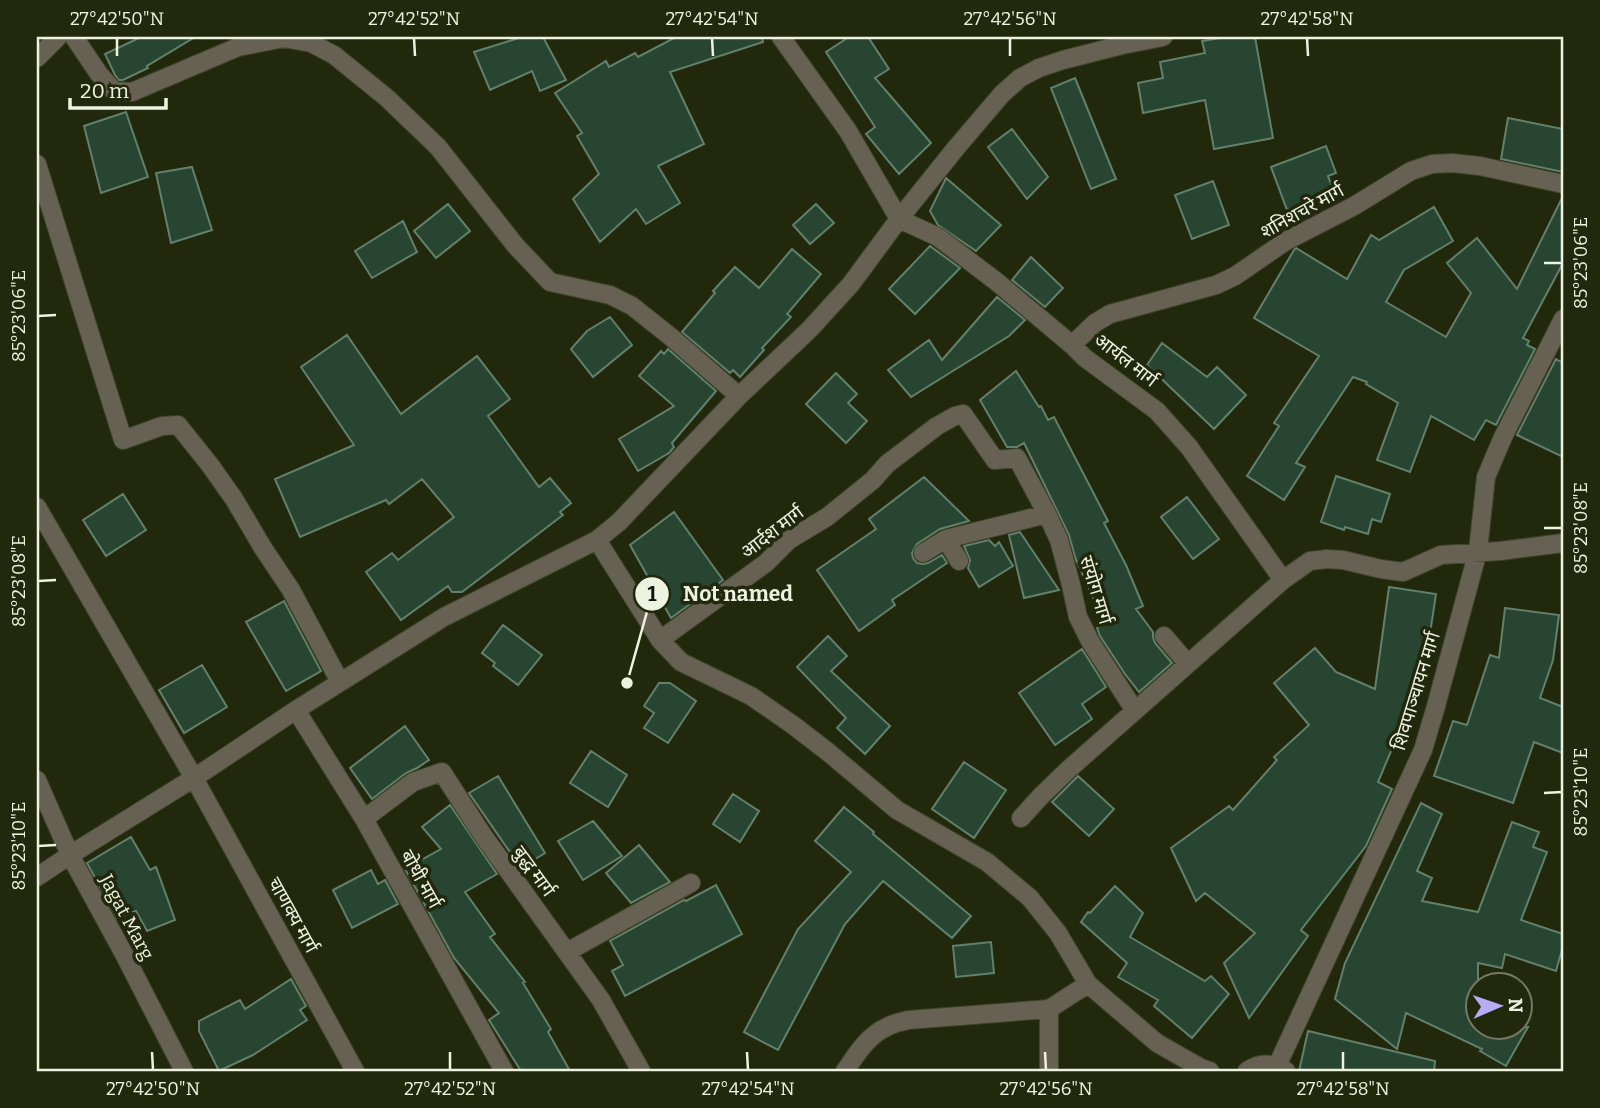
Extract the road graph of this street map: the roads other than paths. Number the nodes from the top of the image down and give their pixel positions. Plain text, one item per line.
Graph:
1 (58, 37) edge
2 (74, 37) edge
3 (781, 37) edge
4 (1163, 37) edge
5 (37, 58) edge
6 (37, 164) edge
7 (1563, 184) edge
8 (899, 219) junction
9 (1563, 319) edge
10 (1072, 345) junction
11 (739, 396) junction
12 (937, 426) joint
13 (37, 506) edge
14 (1047, 514) junction
15 (946, 539) junction
16 (597, 540) junction
17 (1563, 543) edge
18 (1478, 551) junction
19 (923, 553) dead end
20 (959, 561) dead end
21 (1283, 580) junction
22 (1164, 636) dead end
23 (660, 640) junction
24 (1188, 664) junction
25 (340, 682) junction
26 (296, 710) junction
27 (1135, 710) junction
28 (194, 778) junction
29 (37, 780) edge
30 (364, 818) junction
31 (1021, 818) dead end
32 (70, 855) junction
33 (37, 877) edge
34 (691, 883) dead end
35 (567, 952) junction
36 (1088, 984) junction
37 (1049, 1009) junction
38 (1281, 1068) edge
39 (184, 1071) edge
40 (355, 1071) edge
41 (504, 1071) edge
42 (641, 1071) edge
43 (845, 1071) edge
44 (1049, 1071) edge
45 (1210, 1071) edge
46 (1247, 1071) edge

1 - 5 street
2 - 11 street
3 - 8 street
4 - 8 street
6 - 25 street
7 - 10 street, शनिशचरे मार्ग
8 - 10 street, आर्यल मार्ग
8 - 11 street
9 - 18 street, शिवपाञ्चायन मार्ग
10 - 21 street, आर्यल मार्ग
11 - 16 street
12 - 14 street, संयोग मार्ग
12 - 23 street, आर्दश मार्ग
13 - 28 street, चाणक्य मार्ग
14 - 15 street
14 - 27 street, संयोग मार्ग
15 - 19 street
15 - 20 street
16 - 23 street
16 - 25 street
17 - 18 street
18 - 21 street
18 - 38 street, शिवपाञ्चायन मार्ग
21 - 24 street
22 - 24 street
23 - 36 street
24 - 27 street
25 - 26 street
26 - 28 street
26 - 30 street, बोधी मार्ग
27 - 31 street
28 - 32 street
28 - 40 street, चाणक्य मार्ग
29 - 32 street, Jagat Marg
30 - 35 street, बुद्ध मार्ग
30 - 41 street, बोधी मार्ग
32 - 33 street
32 - 39 street, Jagat Marg
34 - 35 street
35 - 42 street, बुद्ध मार्ग
36 - 37 street
36 - 45 street
37 - 43 street
37 - 44 street
38 - 46 street

